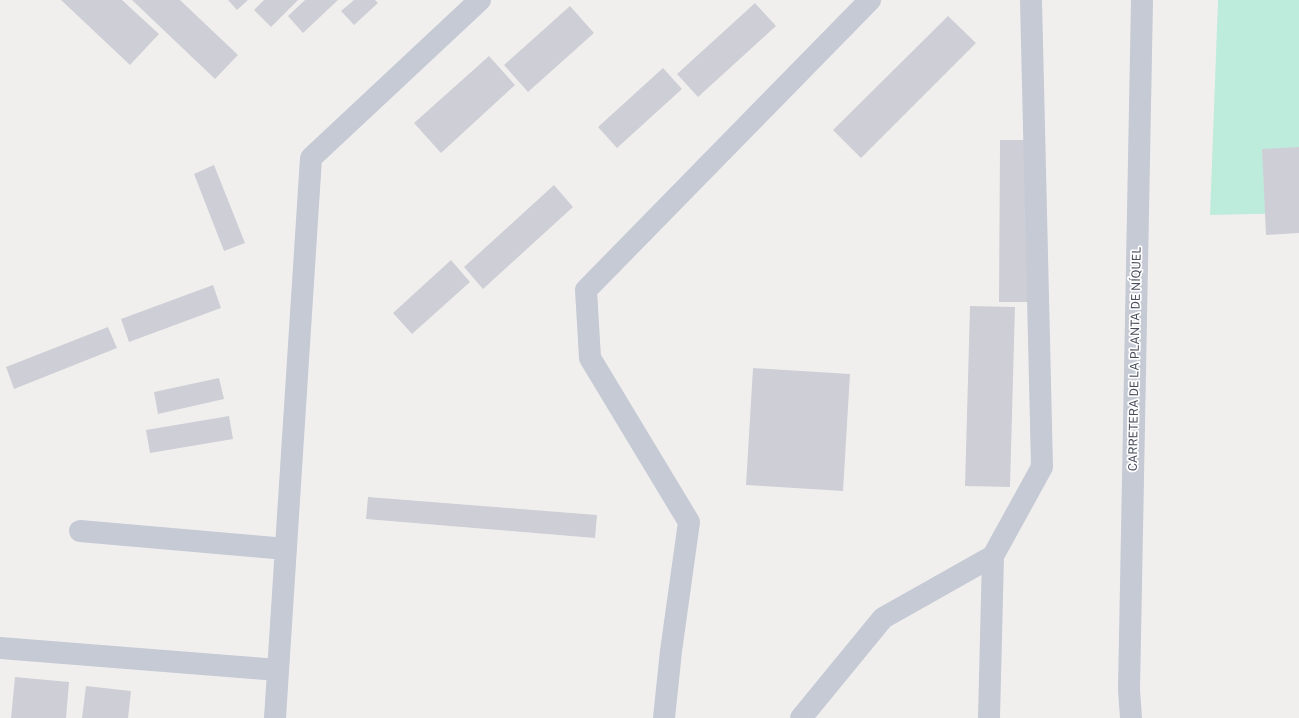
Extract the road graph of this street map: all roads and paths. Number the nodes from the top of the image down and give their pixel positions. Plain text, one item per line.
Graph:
1 (480, 0) edge
2 (870, 0) edge
3 (1031, 0) edge
4 (1142, 0) edge
5 (80, 531) dead end
6 (286, 549) junction
7 (993, 556) junction
8 (0, 648) edge
9 (278, 670) junction
10 (275, 718) edge
11 (664, 718) edge
12 (801, 718) edge
13 (989, 718) edge
14 (1131, 718) edge

1 - 6 street
2 - 11 street
3 - 7 street
4 - 14 street, CARRETERA DE LA PLANTA DE NÍQUEL
5 - 6 street
6 - 9 street
7 - 12 street
7 - 13 street
8 - 9 street
9 - 10 street

